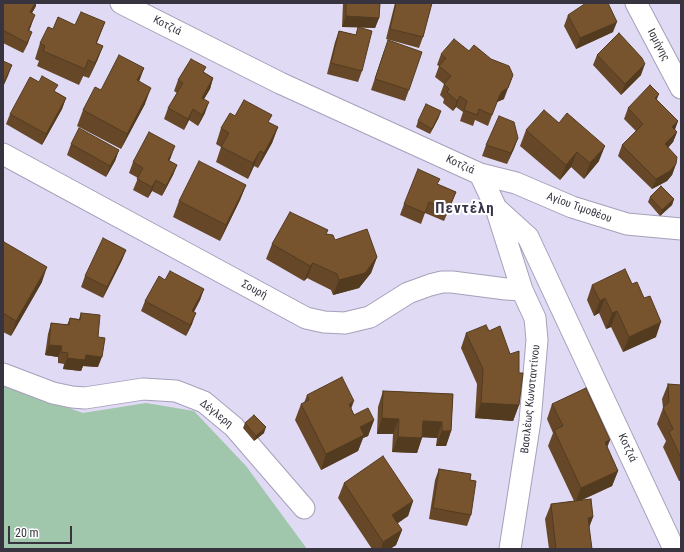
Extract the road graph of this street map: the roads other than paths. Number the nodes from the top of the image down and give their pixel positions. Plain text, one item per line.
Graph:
1 (121, 3) edge
2 (636, 3) edge
3 (681, 88) edge
4 (3, 154) edge
5 (480, 174) junction
6 (496, 208) junction
7 (681, 229) edge
8 (522, 290) junction
9 (3, 374) edge
10 (304, 508) dead end
11 (510, 549) edge
12 (674, 549) edge

1 - 5 street, Κοτζιά
2 - 3 street, Ισμήνης
4 - 8 street, Σουρή
5 - 6 street, Κοτζιά
5 - 7 street, Αγίου Τιμοθέου
6 - 8 street, Βασιλέως Κωνσταντίνου
6 - 12 street, Κοτζιά
8 - 11 street, Βασιλέως Κωνσταντίνου
9 - 10 street, Δέγλερη

